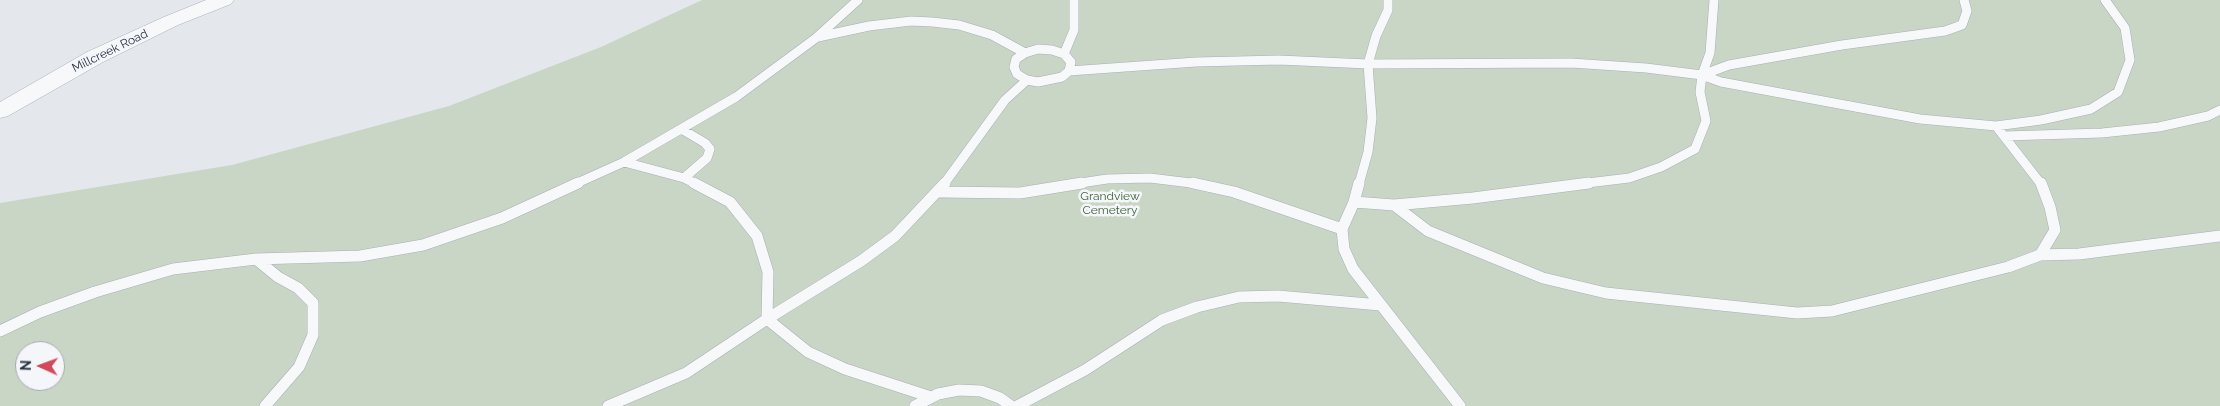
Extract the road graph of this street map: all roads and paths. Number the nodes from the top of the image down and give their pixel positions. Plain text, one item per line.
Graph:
1 (224, 0) edge
2 (858, 0) edge
3 (1074, 0) edge
4 (1388, 0) edge
5 (1714, 0) edge
6 (1964, 0) edge
7 (2105, 0) edge
8 (816, 38) junction
9 (1025, 53) junction
10 (1064, 54) junction
11 (1368, 64) junction
12 (1069, 71) junction
13 (1702, 75) junction
14 (1026, 80) junction
15 (2220, 110) edge
16 (0, 111) edge
17 (1996, 126) junction
18 (682, 130) junction
19 (2005, 136) junction
20 (624, 162) junction
21 (684, 178) junction
22 (939, 192) junction
23 (1354, 202) junction
24 (1394, 205) junction
25 (1342, 229) junction
26 (2220, 236) edge
27 (2040, 256) junction
28 (256, 259) junction
29 (1380, 305) junction
30 (767, 319) junction
31 (0, 331) edge
32 (931, 397) junction
33 (265, 406) edge
34 (608, 406) edge
35 (915, 406) edge
36 (1011, 406) edge
37 (1017, 406) edge
38 (1460, 406) edge

1 - 16 street, Millcreek Road
2 - 8 lane
3 - 10 lane
4 - 11 lane
5 - 13 lane
6 - 13 lane
7 - 17 lane
8 - 9 lane
8 - 18 lane
9 - 10 lane
9 - 14 lane
10 - 12 lane
11 - 12 lane
11 - 13 lane
11 - 23 lane
12 - 14 lane
13 - 17 lane
13 - 24 lane
14 - 22 lane
15 - 19 lane
17 - 19 lane
18 - 20 lane
18 - 21 lane
19 - 27 lane
20 - 21 lane
20 - 28 lane
21 - 30 lane
22 - 25 lane
22 - 30 lane
23 - 24 lane
23 - 25 lane
24 - 27 lane
25 - 29 lane
26 - 27 lane
28 - 31 lane
28 - 33 lane
29 - 37 lane
29 - 38 lane
30 - 32 lane
30 - 34 lane
32 - 35 lane
32 - 36 lane

